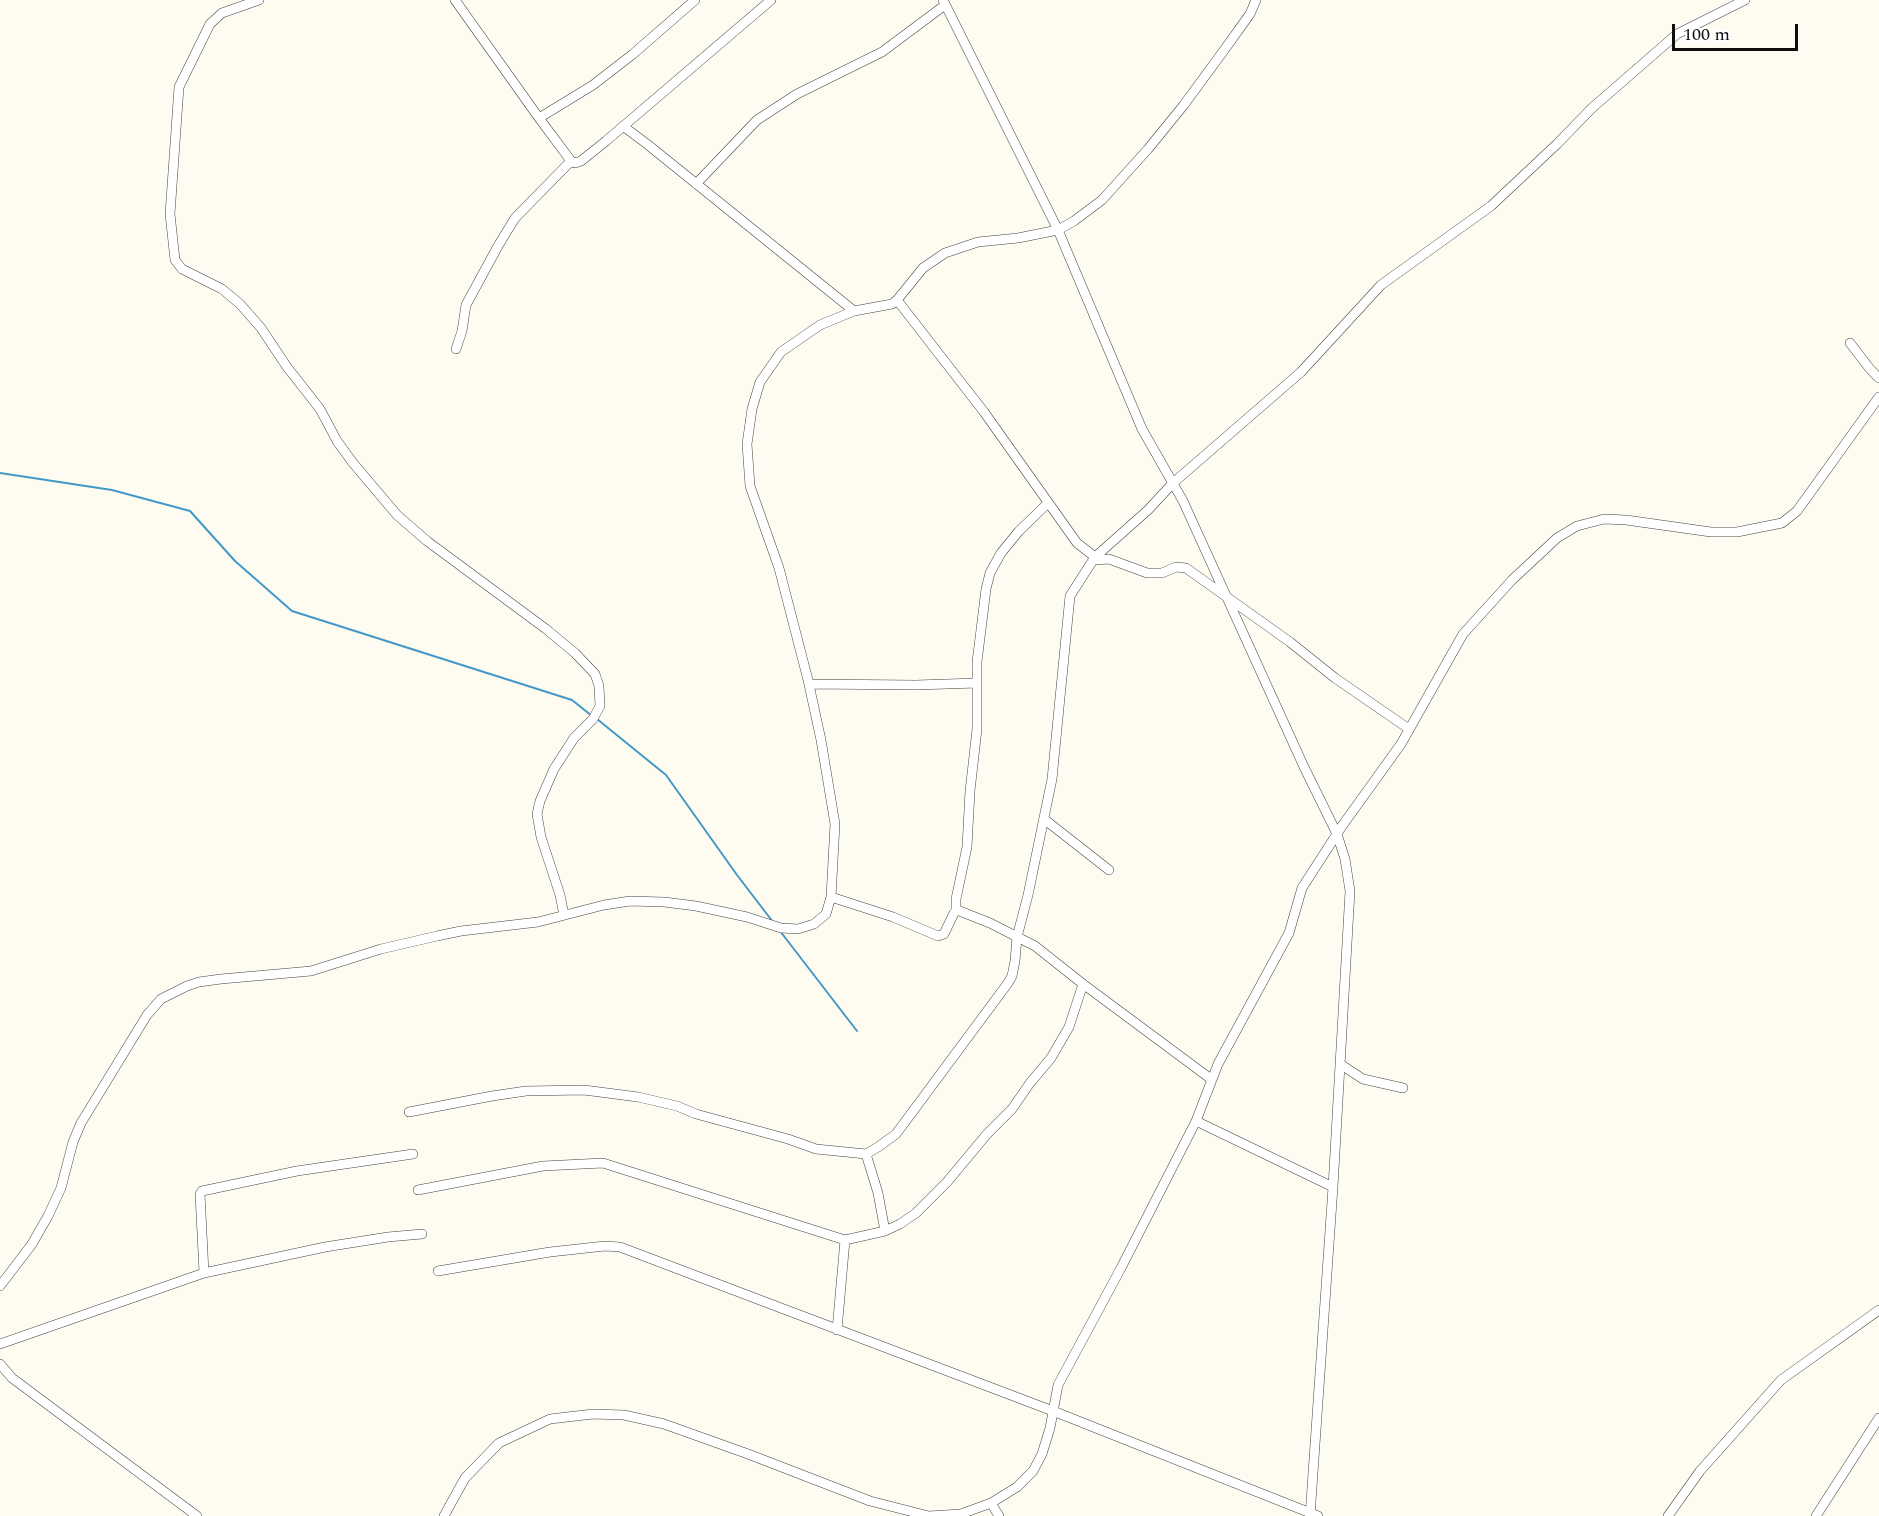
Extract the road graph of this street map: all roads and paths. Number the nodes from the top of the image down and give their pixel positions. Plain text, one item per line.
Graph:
1 (259, 0) edge
2 (455, 0) edge
3 (695, 0) edge
4 (771, 0) edge
5 (1256, 0) edge
6 (1745, 0) edge
7 (944, 2) edge
8 (539, 118) junction
9 (623, 126) junction
10 (571, 161) junction
11 (696, 184) junction
12 (1058, 230) junction
13 (897, 300) junction
14 (854, 311) junction
15 (1850, 343) dead end
16 (456, 349) dead end
17 (1879, 378) edge
18 (1879, 397) edge
19 (1173, 483) junction
20 (1048, 502) junction
21 (1094, 558) junction
22 (1227, 597) junction
23 (977, 683) junction
24 (809, 684) junction
25 (1409, 729) junction
26 (1044, 819) junction
27 (1337, 834) junction
28 (1109, 870) dead end
29 (831, 897) junction
30 (956, 911) junction
31 (564, 915) junction
32 (1017, 936) junction
33 (1083, 984) junction
34 (1340, 1065) junction
35 (1211, 1079) junction
36 (1403, 1088) dead end
37 (409, 1112) dead end
38 (1196, 1122) junction
39 (413, 1154) dead end
40 (866, 1154) junction
41 (1333, 1187) junction
42 (418, 1190) dead end
43 (885, 1231) junction
44 (422, 1234) dead end
45 (845, 1240) junction
46 (438, 1271) dead end
47 (204, 1273) junction
48 (0, 1286) edge
49 (1879, 1310) edge
50 (837, 1330) junction
51 (0, 1344) edge
52 (0, 1364) edge
53 (1053, 1411) junction
54 (1879, 1418) edge
55 (992, 1503) junction
56 (1312, 1515) edge
57 (198, 1516) edge
58 (444, 1516) edge
59 (999, 1516) edge
60 (1668, 1516) edge
61 (1816, 1516) edge

1 - 31 street
2 - 8 street
3 - 8 street
4 - 9 street
5 - 12 street
6 - 19 street
7 - 11 street
7 - 12 street
8 - 10 street
9 - 10 street
9 - 11 street
10 - 16 street
11 - 14 street
12 - 13 street
12 - 19 street
13 - 14 street
13 - 20 street
14 - 24 street
15 - 17 street
18 - 25 street
19 - 21 street
19 - 22 street
20 - 21 street
20 - 23 street
21 - 22 street
21 - 26 street
22 - 25 street
22 - 27 street
23 - 24 street
23 - 30 street
24 - 29 street
25 - 27 street
26 - 28 street
26 - 32 street
27 - 34 street
27 - 35 street
29 - 30 street
29 - 31 street
30 - 32 street
31 - 48 street
32 - 33 street
32 - 40 street
33 - 35 street
33 - 43 street
34 - 36 street
34 - 41 street
35 - 38 street
37 - 40 street
38 - 41 street
38 - 53 street
39 - 47 street
40 - 43 street
41 - 56 street
42 - 45 street
43 - 45 street
44 - 47 street
45 - 50 street
46 - 50 street
47 - 51 street
49 - 60 street
50 - 53 street
52 - 57 street
53 - 55 street
53 - 56 street
54 - 61 street
55 - 58 street
55 - 59 street

